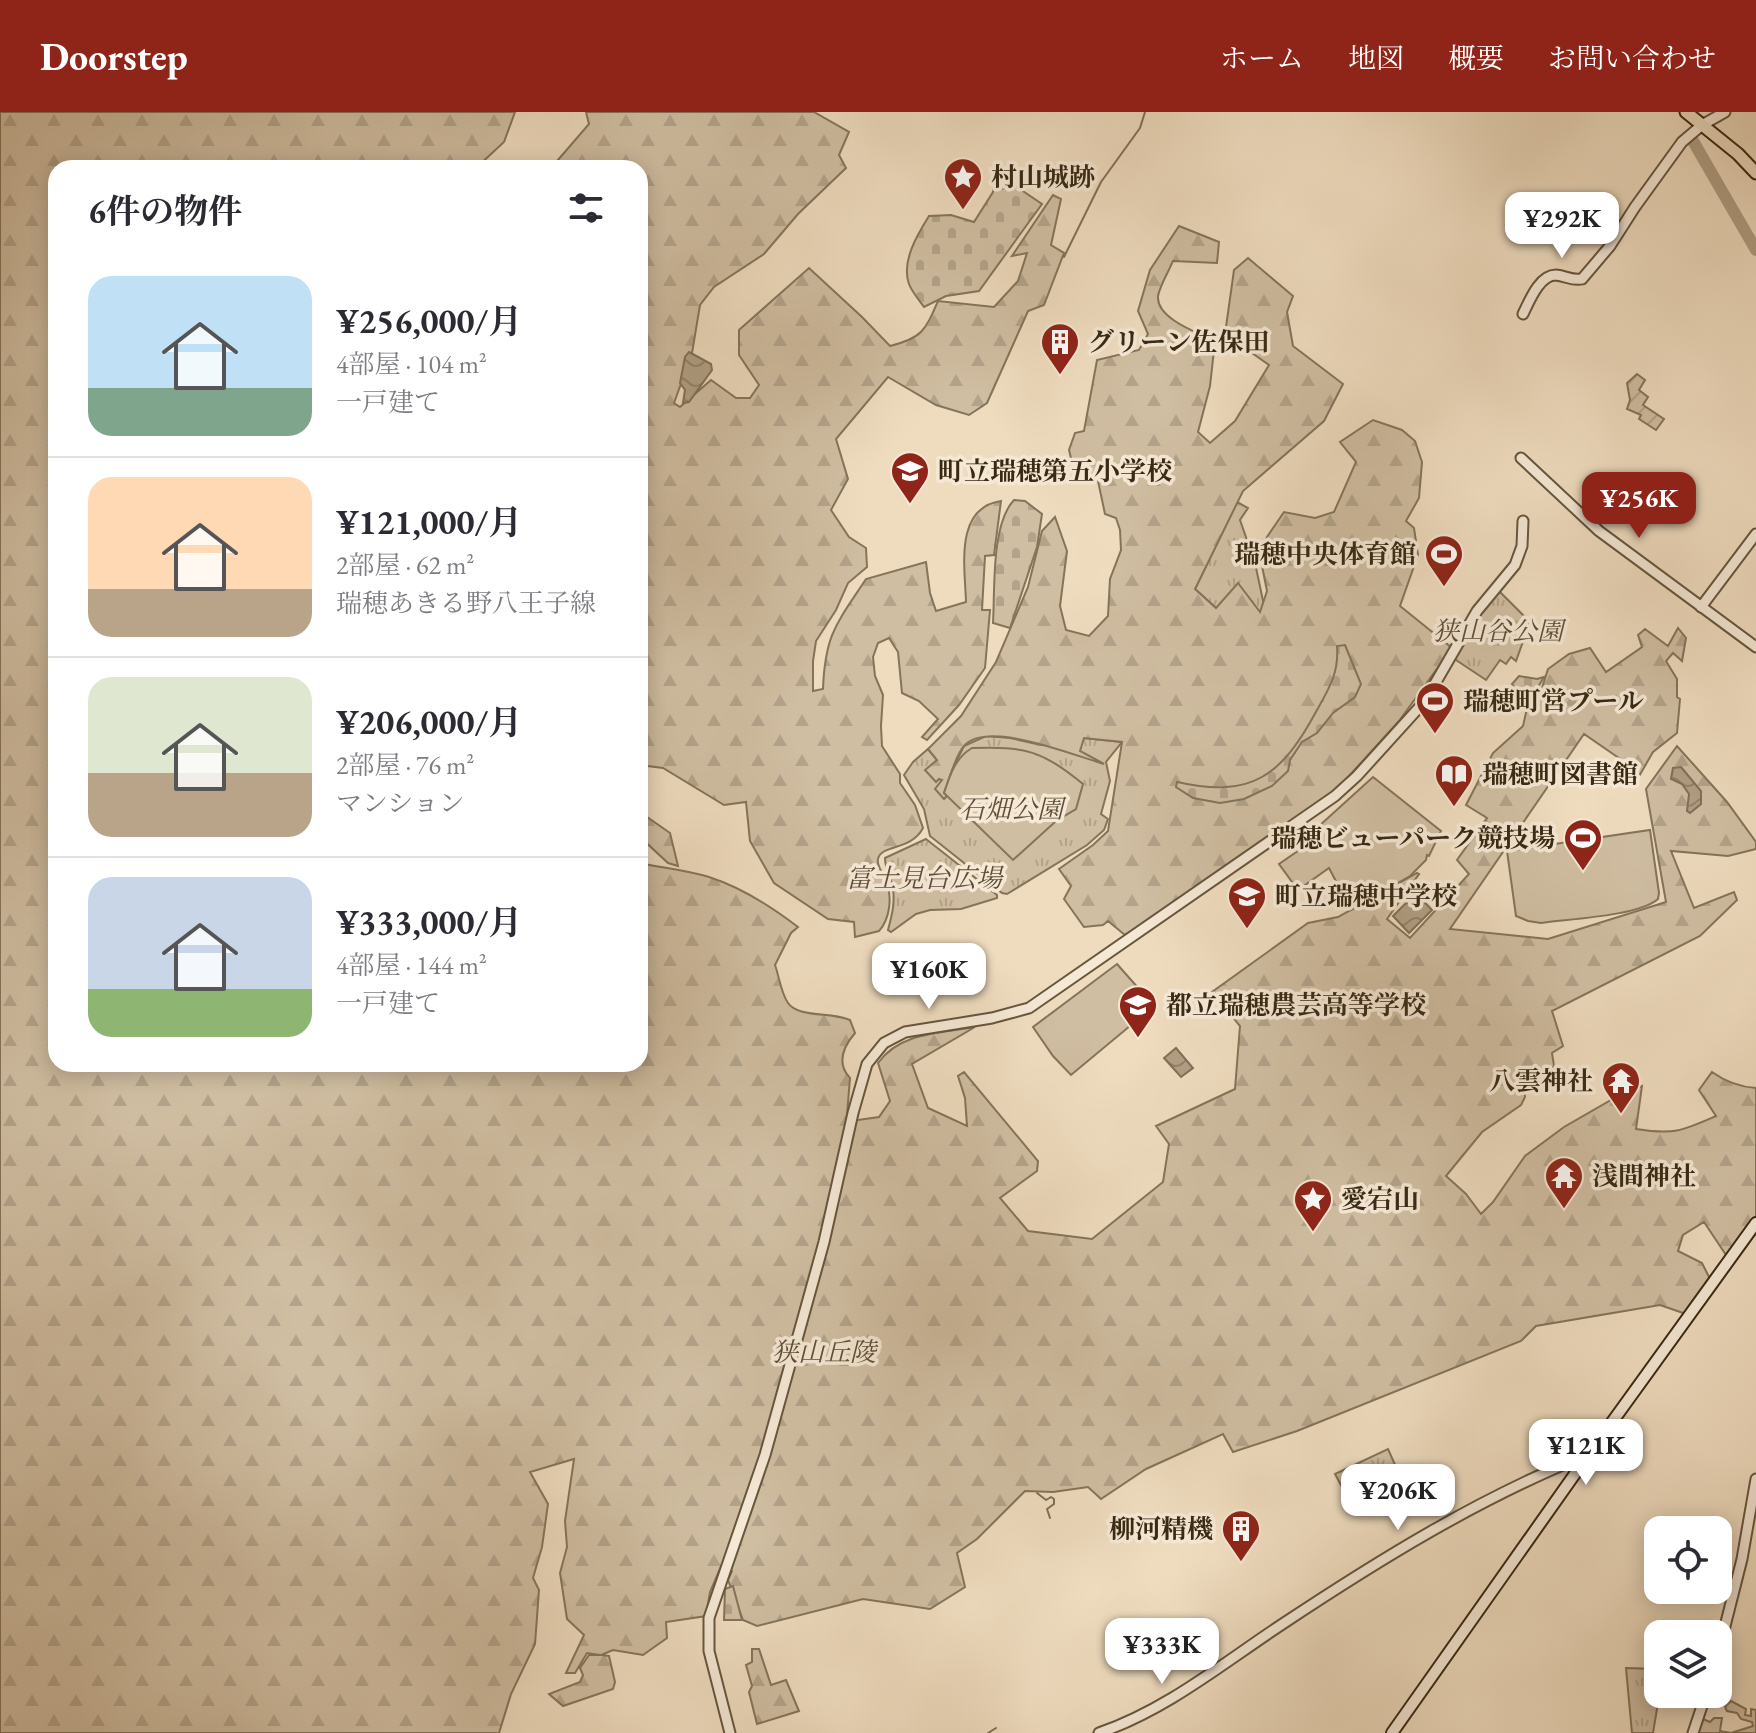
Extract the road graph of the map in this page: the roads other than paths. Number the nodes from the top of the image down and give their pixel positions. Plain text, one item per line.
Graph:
1 (1686, 112) edge
2 (1725, 112) edge
3 (1702, 125) junction
4 (1756, 173) edge
5 (1523, 314) dead end
6 (1521, 458) dead end
7 (1523, 521) dead end
8 (1756, 534) edge
9 (1701, 607) junction
10 (1756, 647) edge
11 (1756, 1223) edge
12 (1589, 1454) junction
13 (1756, 1479) edge
14 (1727, 1620) edge
15 (1701, 1708) edge
16 (730, 1733) edge
17 (1099, 1733) edge
18 (1392, 1733) edge
19 (1693, 1733) edge

1 - 3 main road
2 - 3 street
3 - 4 main road
3 - 5 street
6 - 9 street
7 - 16 street
8 - 9 street
9 - 10 street
11 - 12 main road
12 - 17 street
12 - 18 main road
13 - 14 street
15 - 19 street

